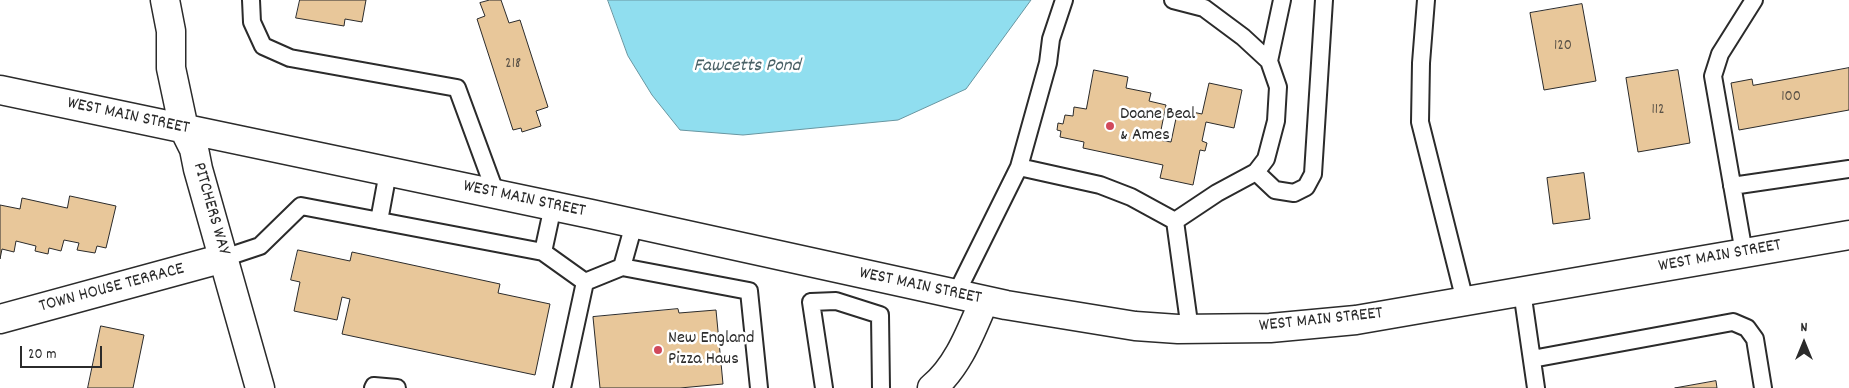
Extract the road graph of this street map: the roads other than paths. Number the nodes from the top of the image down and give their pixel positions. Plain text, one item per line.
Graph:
1 (165, 0) edge
2 (251, 0) edge
3 (1064, 0) edge
4 (1173, 0) edge
5 (1282, 0) edge
6 (1324, 0) edge
7 (1426, 0) edge
8 (1754, 0) edge
9 (1269, 61) junction
10 (0, 90) edge
11 (184, 129) junction
12 (1019, 168) junction
13 (1849, 168) edge
14 (388, 172) junction
15 (1256, 172) junction
16 (1732, 186) junction
17 (496, 194) junction
18 (553, 206) junction
19 (379, 221) junction
20 (1174, 221) junction
21 (634, 224) junction
22 (1849, 236) edge
23 (543, 252) junction
24 (1744, 253) junction
25 (224, 258) junction
26 (622, 267) junction
27 (585, 282) junction
28 (1522, 291) junction
29 (956, 294) junction
30 (984, 301) junction
31 (1465, 301) junction
32 (0, 319) edge
33 (0, 324) edge
34 (1190, 330) junction
35 (1532, 359) junction
36 (260, 388) edge
37 (373, 388) edge
38 (397, 388) edge
39 (562, 388) edge
40 (759, 388) edge
41 (824, 388) edge
42 (880, 388) edge
43 (932, 388) edge
44 (1536, 388) edge
45 (1763, 388) edge

1 - 11 main road, PITCHERS WAY
2 - 17 lane
3 - 12 lane
4 - 9 lane
5 - 9 lane
6 - 15 lane
7 - 31 lane
8 - 16 lane
9 - 15 lane
10 - 11 main road, WEST MAIN STREET
11 - 14 main road, WEST MAIN STREET
11 - 25 main road, PITCHERS WAY
12 - 20 lane
12 - 29 lane
13 - 16 lane
14 - 17 main road, WEST MAIN STREET
14 - 19 lane
15 - 20 lane
16 - 24 lane
17 - 18 main road, WEST MAIN STREET
18 - 21 main road, WEST MAIN STREET
18 - 23 lane
19 - 23 lane
19 - 25 lane
20 - 34 lane
21 - 26 lane
21 - 29 main road, WEST MAIN STREET
22 - 24 main road, WEST MAIN STREET
23 - 27 lane
24 - 28 main road, WEST MAIN STREET
25 - 32 main road, TOWN HOUSE TERRACE
25 - 36 main road, PITCHERS WAY
26 - 27 lane
26 - 40 lane
27 - 39 lane
28 - 31 main road, WEST MAIN STREET
28 - 35 lane
29 - 30 main road, WEST MAIN STREET
30 - 34 main road, WEST MAIN STREET
30 - 43 main road
31 - 34 main road, WEST MAIN STREET
32 - 33 main road
35 - 44 lane
35 - 45 lane
37 - 38 lane
41 - 42 lane

